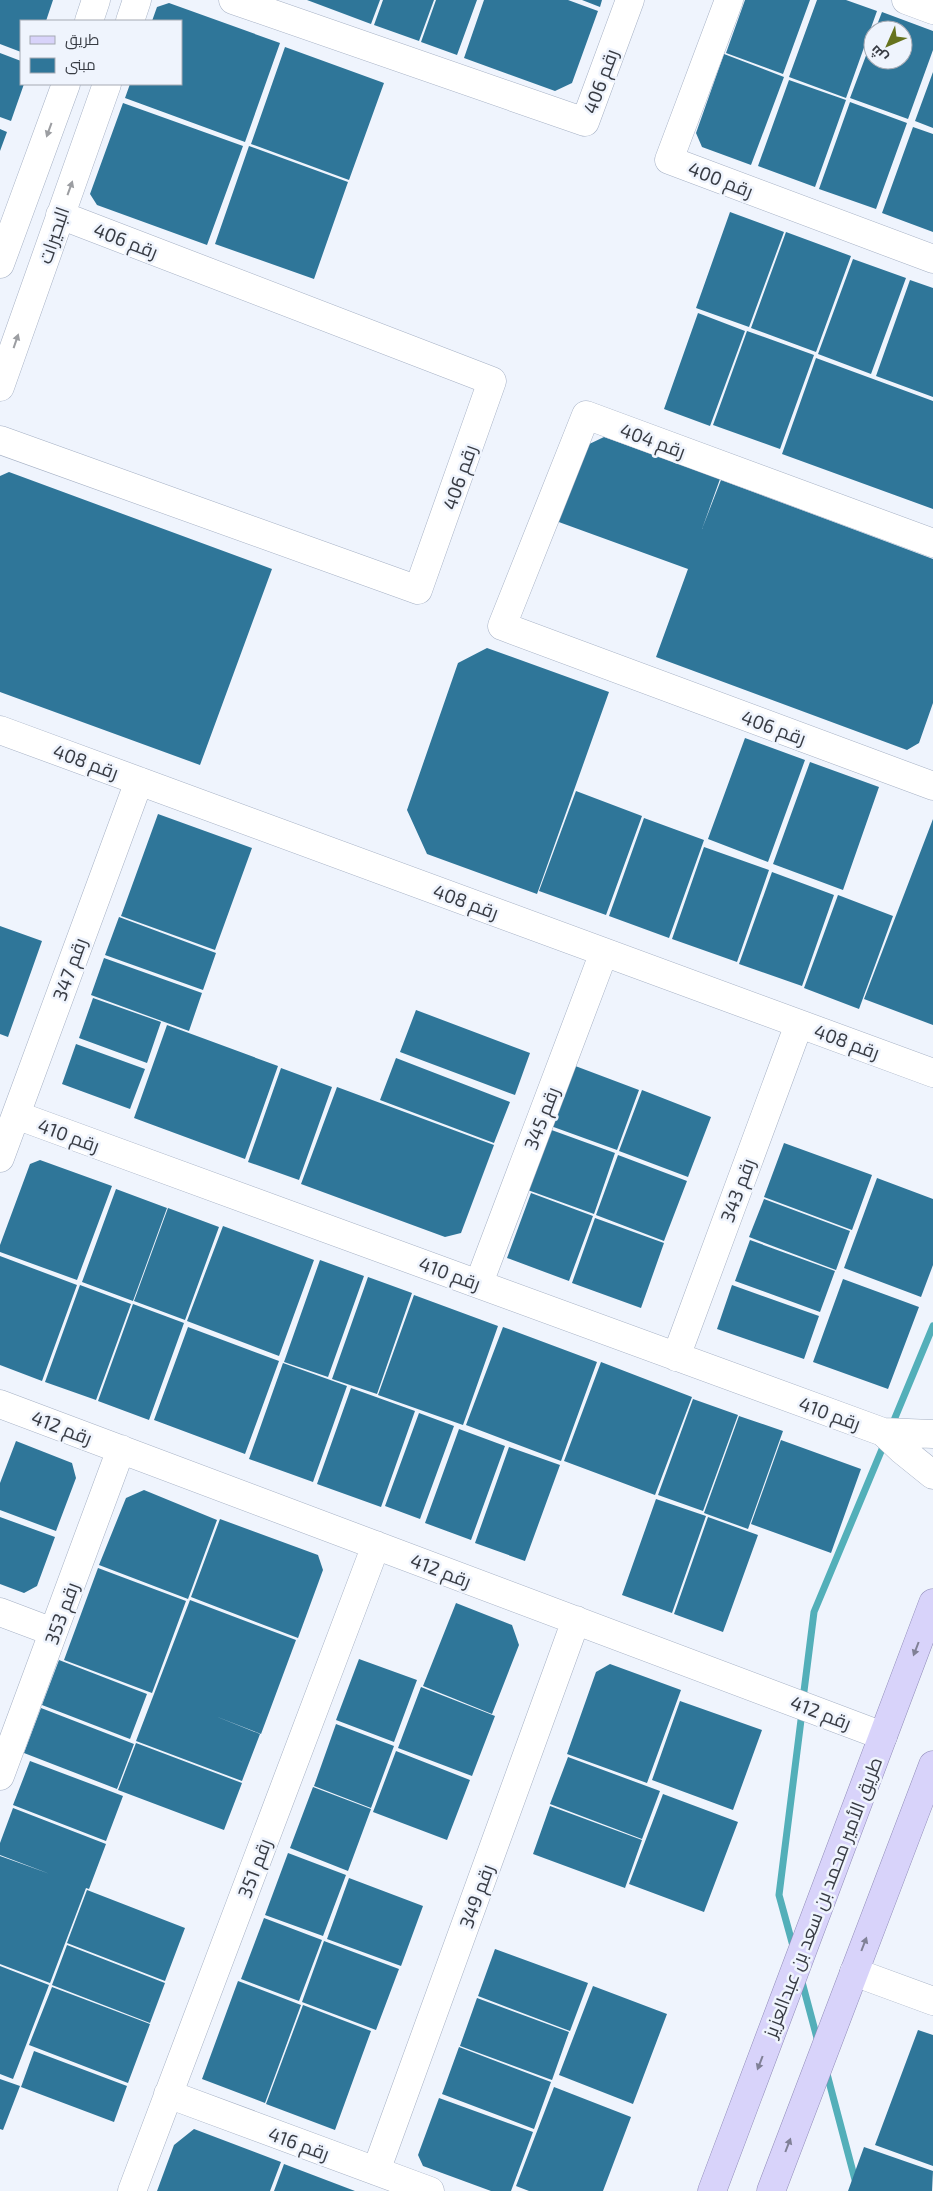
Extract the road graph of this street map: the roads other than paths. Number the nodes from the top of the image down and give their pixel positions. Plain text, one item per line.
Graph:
1 (96, 0) edge
2 (137, 0) edge
3 (233, 0) edge
4 (630, 0) edge
5 (729, 0) edge
6 (906, 0) edge
7 (933, 10) edge
8 (89, 20) edge
9 (130, 20) edge
10 (66, 85) edge
11 (107, 85) edge
12 (60, 215) junction
13 (933, 259) edge
14 (0, 264) edge
15 (0, 387) edge
16 (0, 440) edge
17 (933, 543) edge
18 (502, 626) joint
19 (0, 730) edge
20 (931, 779) edge
21 (139, 781) junction
22 (604, 952) junction
23 (799, 1024) junction
24 (933, 1073) edge
25 (16, 1115) junction
26 (0, 1158) edge
27 (479, 1283) junction
28 (676, 1356) junction
29 (0, 1404) edge
30 (883, 1432) junction
31 (933, 1434) edge
32 (121, 1449) junction
33 (933, 1475) edge
34 (376, 1545) junction
35 (933, 1603) edge
36 (0, 1612) edge
37 (576, 1620) junction
38 (53, 1632) junction
39 (883, 1736) junction
40 (933, 1765) edge
41 (0, 1776) edge
42 (854, 1972) junction
43 (933, 2001) edge
44 (168, 2094) junction
45 (376, 2171) junction
46 (132, 2191) edge
47 (430, 2191) edge
48 (712, 2191) edge
49 (771, 2191) edge

1 - 8 street
2 - 9 street
3 - 4 street, رقم 406
5 - 13 street, رقم 400
6 - 7 street
10 -> 14 street, البحيرات
12 -> 11 street, البحيرات
15 -> 12 street, البحيرات
12 - 16 street, رقم 406
17 - 18 street, رقم 404
18 - 20 street, رقم 406
19 - 21 street, رقم 408
21 - 22 street, رقم 408
21 - 25 street, رقم 347
22 - 23 street, رقم 408
22 - 27 street, رقم 345
23 - 24 street, رقم 408
23 - 28 street, رقم 343
25 - 26 street, رقم 347
25 - 27 street, رقم 410
27 - 28 street, رقم 410
28 - 30 street, رقم 410
29 - 32 street, رقم 412
30 - 31 street
30 - 33 street
32 - 34 street, رقم 412
32 - 38 street, رقم 353
34 - 37 street, رقم 412
34 - 44 street, رقم 351
35 -> 39 main road, طريق الأمير محمد بن سعد بن عبدالعزيز
36 - 38 street
37 - 39 street, رقم 412
37 - 45 street, رقم 349
38 - 41 street, رقم 353
39 -> 48 main road, طريق الأمير محمد بن سعد بن عبدالعزيز
42 -> 40 main road
42 - 43 street
49 -> 42 main road
44 - 45 street, رقم 416
44 - 46 street, رقم 351
45 - 47 street, رقم 416

